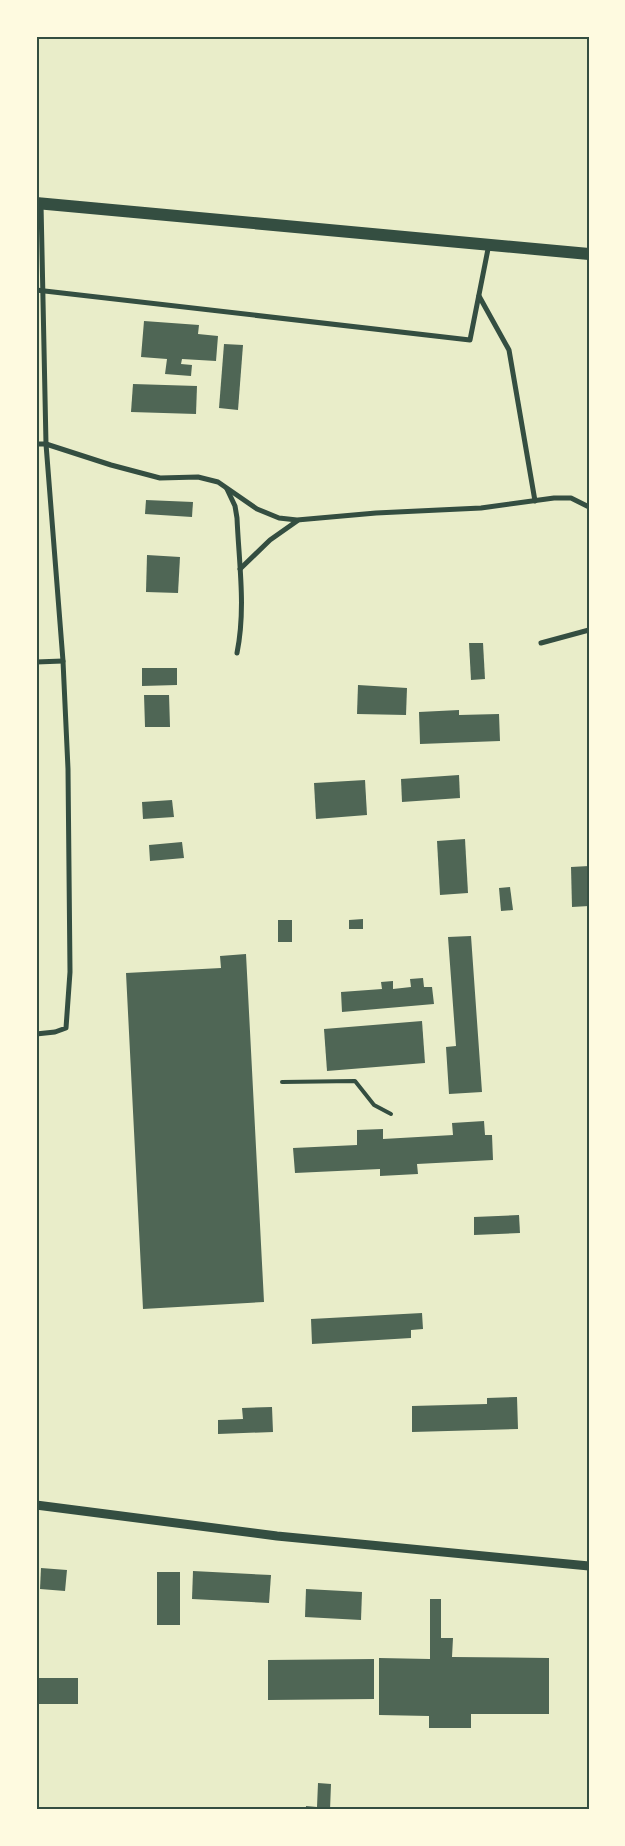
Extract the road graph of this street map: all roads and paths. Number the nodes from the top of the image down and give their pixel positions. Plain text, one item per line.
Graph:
1 (39, 204) edge
2 (489, 244) junction
3 (589, 254) edge
4 (39, 290) edge
5 (479, 296) junction
6 (36, 444) edge
7 (46, 444) junction
8 (227, 488) junction
9 (535, 501) junction
10 (589, 507) edge
11 (297, 520) junction
12 (240, 570) junction
13 (589, 630) edge
14 (541, 643) dead end
15 (237, 654) dead end
16 (63, 661) junction
17 (36, 662) edge
18 (36, 1034) edge
19 (282, 1082) dead end
20 (391, 1114) dead end
21 (36, 1505) edge
22 (589, 1566) edge

1 - 2 main road
1 - 4 street
2 - 3 main road
2 - 5 street
4 - 5 street
4 - 7 street
5 - 9 street
6 - 7 street
7 - 8 street
7 - 16 street
8 - 11 street
8 - 12 street
9 - 10 street
9 - 11 street
11 - 12 street
12 - 15 street
13 - 14 street
16 - 17 street
16 - 18 street
19 - 20 lane
21 - 22 street

